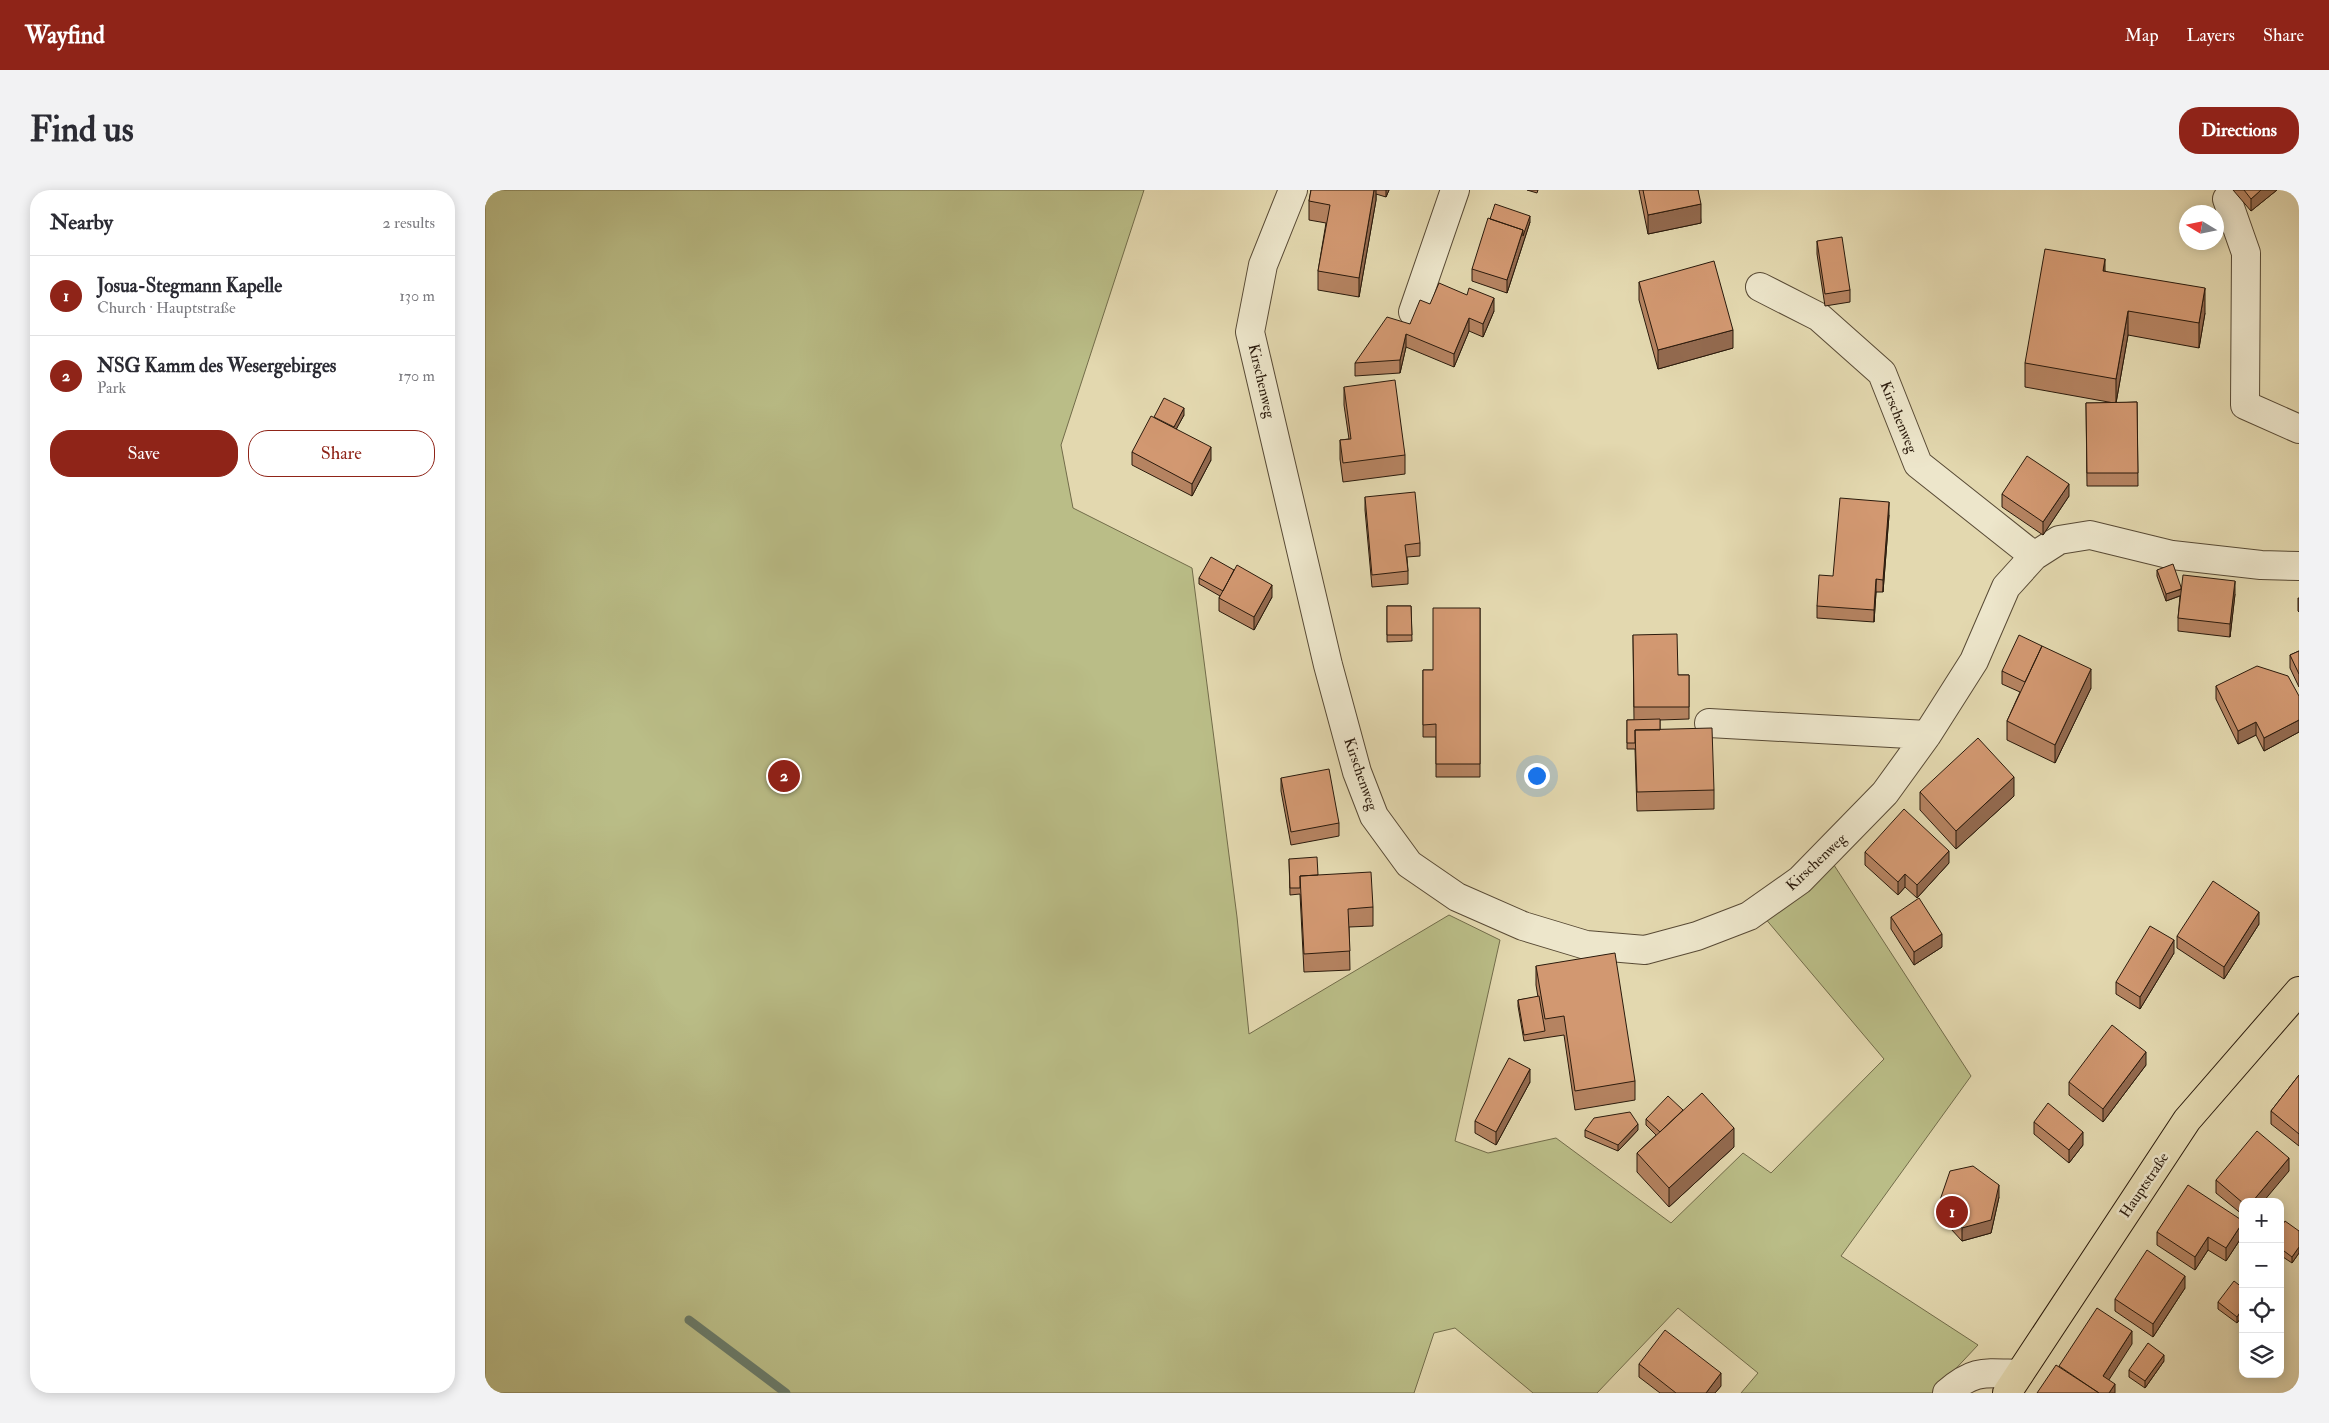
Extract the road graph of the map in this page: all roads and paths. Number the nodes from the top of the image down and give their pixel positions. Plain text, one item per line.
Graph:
1 (1293, 190) edge
2 (1455, 190) edge
3 (2227, 199) dead end
4 (1760, 287) dead end
5 (1413, 312) edge
6 (2299, 429) edge
7 (2034, 556) junction
8 (2299, 566) edge
9 (1709, 723) dead end
10 (1927, 735) junction
11 (2299, 991) edge
12 (2013, 1383) edge
13 (1947, 1393) edge

1 - 10 street, Kirschenweg
2 - 5 street
3 - 6 street
4 - 7 street, Kirschenweg
7 - 8 street, Kirschenweg
7 - 10 street, Kirschenweg
9 - 10 street
11 - 12 main road, Hauptstraße
12 - 13 street

